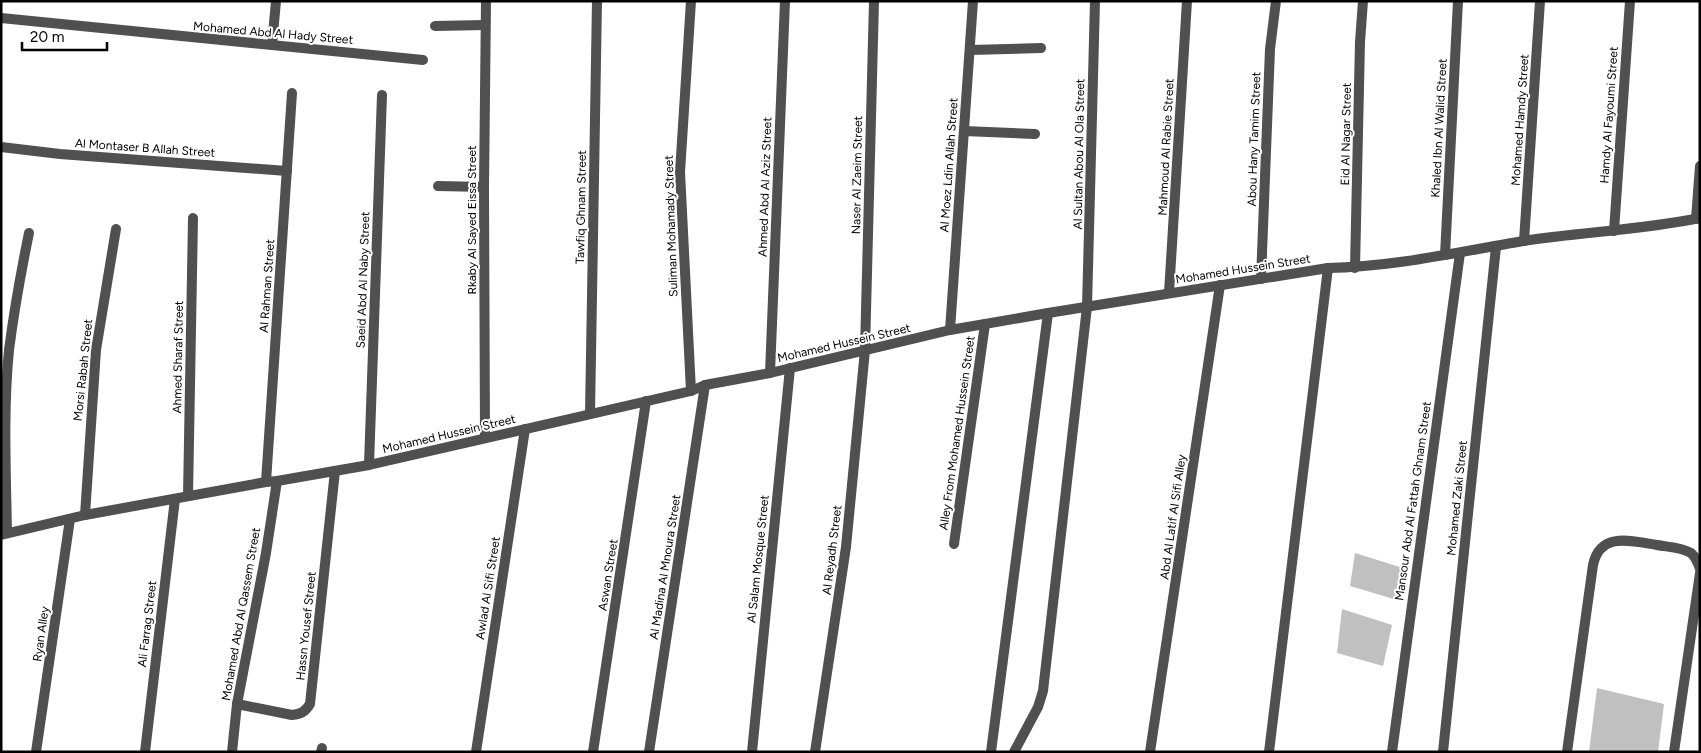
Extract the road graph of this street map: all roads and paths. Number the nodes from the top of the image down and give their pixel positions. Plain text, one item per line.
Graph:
1 (276, 1) edge
2 (486, 1) edge
3 (597, 1) edge
4 (692, 1) edge
5 (785, 1) edge
6 (874, 1) edge
7 (974, 1) edge
8 (1095, 1) edge
9 (1187, 1) edge
10 (1276, 1) edge
11 (1363, 1) edge
12 (1458, 1) edge
13 (1540, 1) edge
14 (1630, 1) edge
15 (1, 18) edge
16 (485, 25) junction
17 (435, 26) dead end
18 (272, 45) junction
19 (1042, 48) dead end
20 (970, 50) junction
21 (423, 60) dead end
22 (292, 93) dead end
23 (382, 95) dead end
24 (964, 131) junction
25 (1035, 134) dead end
26 (1, 147) edge
27 (1700, 166) edge
28 (287, 171) junction
29 (438, 186) dead end
30 (484, 187) junction
31 (193, 218) dead end
32 (1698, 218) edge
33 (116, 228) dead end
34 (1614, 231) junction
35 (29, 233) dead end
36 (1524, 241) junction
37 (1496, 247) junction
38 (1460, 253) junction
39 (1445, 255) junction
40 (1328, 268) junction
41 (1355, 268) junction
42 (1261, 279) junction
43 (1220, 285) junction
44 (1169, 293) junction
45 (1087, 306) junction
46 (1048, 313) junction
47 (985, 324) junction
48 (950, 330) junction
49 (865, 350) junction
50 (790, 368) junction
51 (770, 373) junction
52 (705, 386) junction
53 (690, 391) junction
54 (646, 401) junction
55 (590, 414) junction
56 (525, 429) junction
57 (485, 438) junction
58 (369, 465) junction
59 (335, 471) junction
60 (276, 481) junction
61 (266, 482) junction
62 (188, 496) junction
63 (175, 499) junction
64 (85, 516) junction
65 (70, 519) junction
66 (4, 534) edge
67 (954, 544) dead end
68 (1700, 571) edge
69 (237, 704) junction
70 (36, 752) edge
71 (145, 752) edge
72 (232, 752) edge
73 (476, 752) edge
74 (593, 752) edge
75 (649, 752) edge
76 (752, 752) edge
77 (815, 752) edge
78 (991, 752) edge
79 (1014, 752) edge
80 (1150, 752) edge
81 (1269, 752) edge
82 (1392, 752) edge
83 (1443, 752) edge
84 (1567, 752) edge
85 (1674, 752) edge

1 - 18 street
2 - 16 street, Rkaby Al Sayed Eissa Street
3 - 55 street, Tawfiq Ghnam Street
4 - 53 street, Suliman Mohamady Street
5 - 51 street, Ahmed Abd Al Aziz Street
6 - 49 street, Naser Al Zaeim Street
7 - 20 street, Al Moez Ldin Allah Street
8 - 45 street, Al Sultan Abou Al Ola Street
9 - 44 street, Mahmoud Al Rabie Street
10 - 42 street, Abou Hany Tamim Street
11 - 41 street, Eid Al Nagar Street
12 - 39 street, Khaled Ibn Al Walid Street
13 - 36 street, Mohamed Hamdy Street
14 - 34 street, Hamdy Al Fayoumi Street
15 - 18 street, Mohamed Abd Al Hady Street
16 - 17 street
16 - 30 street, Rkaby Al Sayed Eissa Street
18 - 21 street, Mohamed Abd Al Hady Street
19 - 20 street
20 - 24 street, Al Moez Ldin Allah Street
22 - 28 street, Al Rahman Street
23 - 58 street, Saeid Abd Al Naby Street
24 - 25 street
24 - 48 street, Al Moez Ldin Allah Street
26 - 28 street, Al Montaser B Allah Street
27 - 32 street
28 - 61 street, Al Rahman Street
29 - 30 street
30 - 57 street, Rkaby Al Sayed Eissa Street
31 - 62 street, Ahmed Sharaf Street
32 - 34 street, Mohamed Hussein Street
33 - 64 street, Morsi Rabah Street
34 - 36 street, Mohamed Hussein Street
35 - 66 street
36 - 37 street, Mohamed Hussein Street
37 - 38 street, Mohamed Hussein Street
37 - 83 street, Mohamed Zaki Street
38 - 39 street, Mohamed Hussein Street
38 - 82 street, Mansour Abd Al Fattah Ghnam Street
39 - 41 street, Mohamed Hussein Street
40 - 41 street, Mohamed Hussein Street
40 - 42 street, Mohamed Hussein Street
40 - 81 street
42 - 43 street, Mohamed Hussein Street
43 - 44 street, Mohamed Hussein Street
43 - 80 street, Abd Al Latif Al Sifi Alley
44 - 45 street, Mohamed Hussein Street
45 - 46 street, Mohamed Hussein Street
45 - 79 street, Al Sultan Abou Al Ola Street
46 - 47 street, Mohamed Hussein Street
46 - 78 street
47 - 48 street, Mohamed Hussein Street
47 - 67 street, Alley From Mohamed Hussein Street
48 - 49 street, Mohamed Hussein Street
49 - 50 street, Mohamed Hussein Street
49 - 77 street, Al Reyadh Street
50 - 51 street, Mohamed Hussein Street
50 - 76 street, Al Salam Mosque Street
51 - 52 street, Mohamed Hussein Street
52 - 53 street, Mohamed Hussein Street
52 - 75 street, Al Madina Al Mnoura Street
53 - 54 street, Mohamed Hussein Street
54 - 55 street, Mohamed Hussein Street
54 - 74 street, Aswan Street
55 - 56 street, Mohamed Hussein Street
56 - 57 street, Mohamed Hussein Street
56 - 73 street, Awlad Al Sifi Street
57 - 58 street, Mohamed Hussein Street
58 - 59 street, Mohamed Hussein Street
59 - 60 street, Mohamed Hussein Street
59 - 69 street, Hassn Yousef Street
60 - 61 street, Mohamed Hussein Street
60 - 69 street, Mohamed Abd Al Qassem Street
61 - 62 street, Mohamed Hussein Street
62 - 63 street, Mohamed Hussein Street
63 - 64 street, Mohamed Hussein Street
63 - 71 street, Ali Farrag Street
64 - 65 street, Mohamed Hussein Street
65 - 66 street, Mohamed Hussein Street
65 - 70 street, Ryan Alley
68 - 84 street
68 - 85 street
69 - 72 street, Mohamed Abd Al Qassem Street

